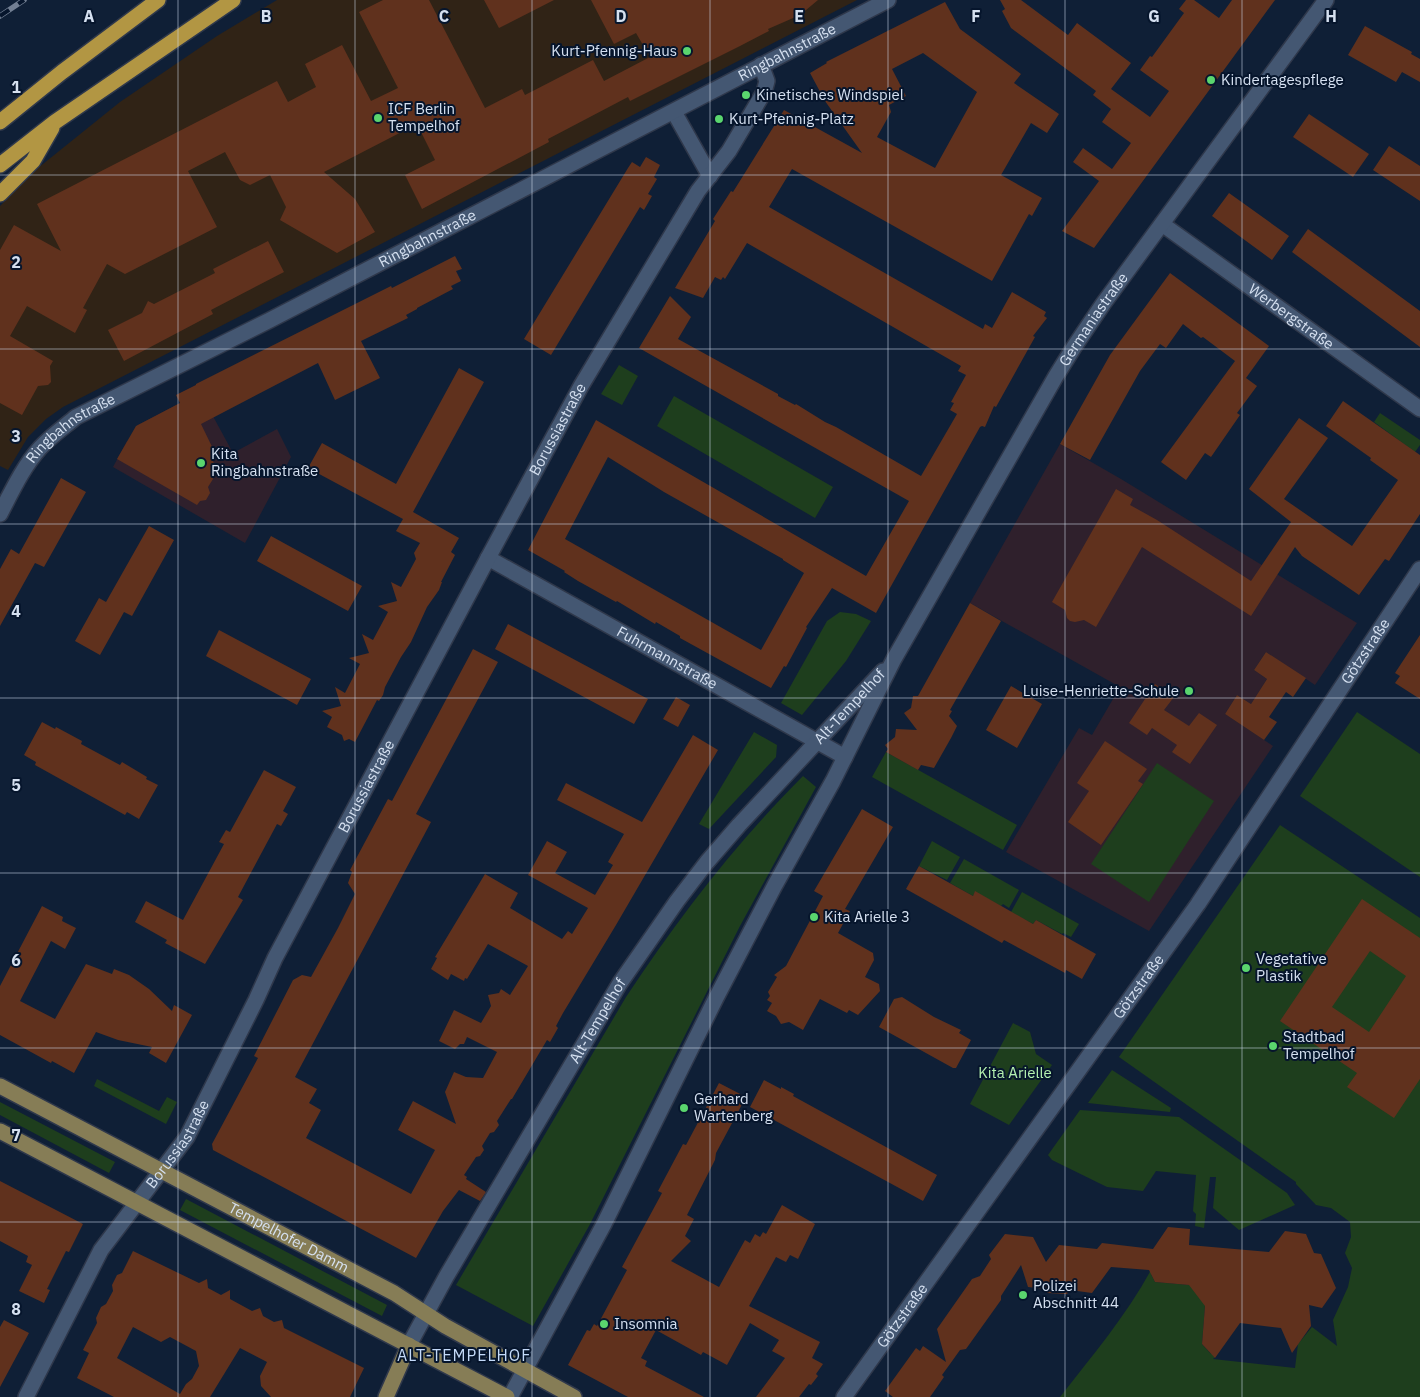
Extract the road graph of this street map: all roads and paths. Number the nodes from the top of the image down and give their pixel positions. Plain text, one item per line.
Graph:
1 (158, 0) edge
2 (233, 0) edge
3 (888, 0) edge
4 (1326, 0) edge
5 (761, 65) junction
6 (674, 112) junction
7 (0, 122) edge
8 (55, 122) junction
9 (0, 165) edge
10 (710, 176) junction
11 (0, 194) edge
12 (1162, 224) junction
13 (1420, 409) edge
14 (0, 514) edge
15 (488, 558) junction
16 (1420, 569) edge
17 (894, 659) junction
18 (817, 742) junction
19 (845, 757) junction
20 (0, 1086) edge
21 (0, 1131) edge
22 (161, 1171) junction
23 (136, 1202) junction
24 (426, 1314) junction
25 (409, 1345) junction
26 (525, 1369) junction
27 (26, 1397) edge
28 (386, 1397) edge
29 (509, 1397) edge
30 (574, 1397) edge
31 (844, 1397) edge

1 - 7 highway
2 - 8 highway
3 - 5 street, Ringbahnstraße
4 - 12 street, Germaniastraße
5 - 6 street, Ringbahnstraße
5 - 10 street, Borussiastraße
6 - 10 street
6 - 14 street, Ringbahnstraße
8 - 9 highway
8 - 11 highway
10 - 15 street, Borussiastraße
12 - 13 street, Werbergstraße
12 - 17 street, Germaniastraße
15 - 18 street, Fuhrmannstraße
15 - 22 street, Borussiastraße
16 - 31 street, Götzstraße
17 - 18 street, Alt-Tempelhof
17 - 19 street, Alt-Tempelhof
18 - 19 street, Fuhrmannstraße
18 - 24 street, Alt-Tempelhof
19 - 26 street, Alt-Tempelhof
20 - 22 main road, Tempelhofer Damm
21 - 23 main road
22 - 23 street, Borussiastraße
22 - 24 main road, Tempelhofer Damm
23 - 25 main road
23 - 27 street, Borussiastraße
24 - 25 street, Alt-Tempelhof
24 - 26 main road, Tempelhofer Damm
25 - 28 main road, Alt-Tempelhof
25 - 29 main road
26 - 29 street, Alt-Tempelhof
26 - 30 main road, Tempelhofer Damm

